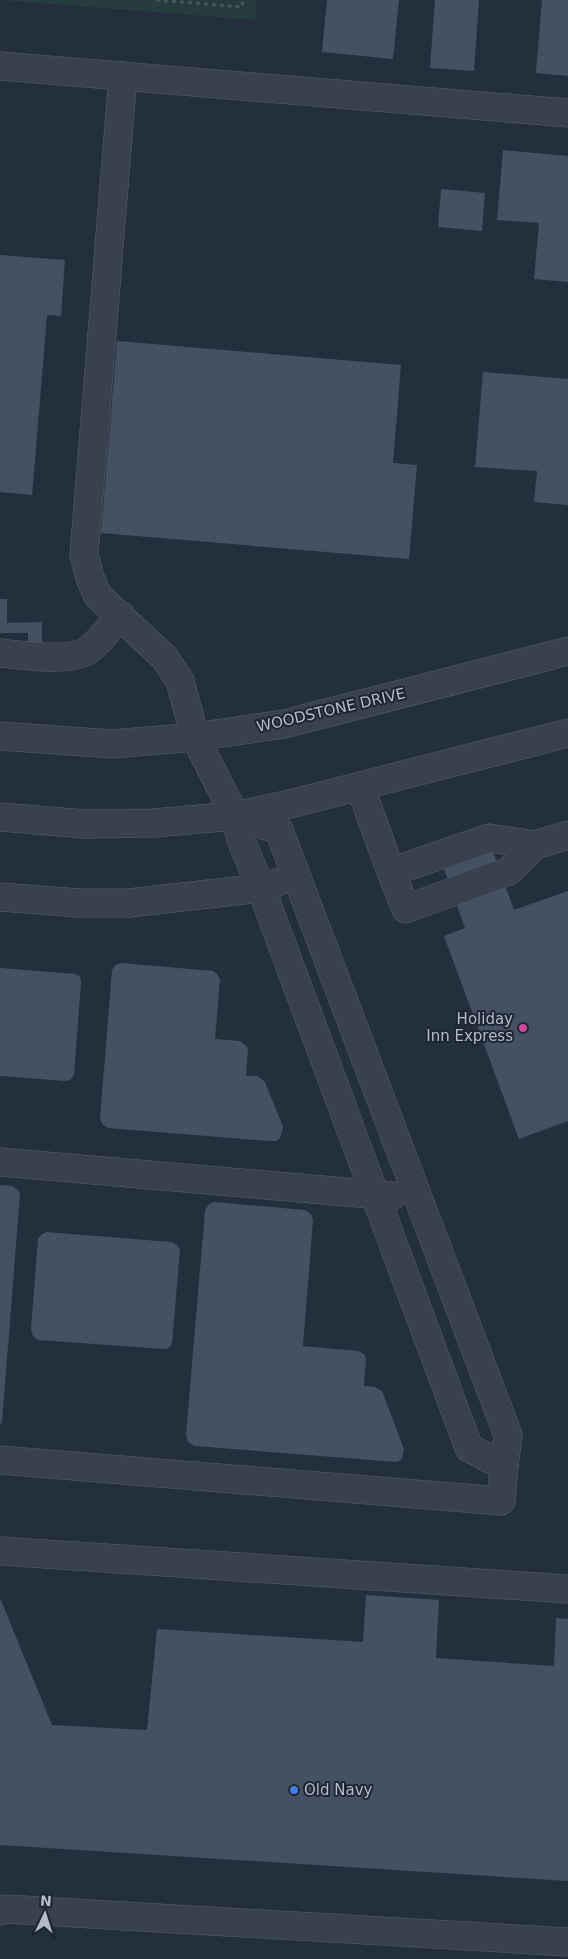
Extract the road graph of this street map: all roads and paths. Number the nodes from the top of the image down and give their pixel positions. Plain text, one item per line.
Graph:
1 (156, 0) edge
2 (243, 0) edge
3 (0, 66) edge
4 (123, 76) junction
5 (568, 113) edge
6 (120, 616) junction
7 (568, 651) edge
8 (0, 653) edge
9 (0, 736) edge
10 (195, 737) junction
11 (567, 739) edge
12 (360, 786) junction
13 (235, 816) junction
14 (0, 817) edge
15 (568, 835) edge
16 (534, 845) junction
17 (391, 872) junction
18 (296, 876) junction
19 (261, 888) junction
20 (0, 897) edge
21 (386, 1114) junction
22 (350, 1126) junction
23 (0, 1162) edge
24 (375, 1195) junction
25 (418, 1198) junction
26 (0, 1460) edge
27 (504, 1466) junction
28 (0, 1551) edge
29 (568, 1589) edge
30 (0, 1911) edge
31 (568, 1942) edge

1 - 2 path
3 - 4 street
4 - 5 street
4 - 6 street
6 - 8 street
6 - 10 street
7 - 10 street, WOODSTONE DRIVE
9 - 10 street, WOODSTONE DRIVE
10 - 13 street
11 - 12 street
12 - 13 street
12 - 17 street
13 - 14 street
13 - 18 street
13 - 19 street
15 - 16 street
16 - 17 street
16 - 17 street
18 - 19 street
18 - 21 street
19 - 20 street
19 - 22 street
21 - 22 street
21 - 25 street
22 - 24 street
23 - 24 street
24 - 25 street
24 - 27 street
25 - 27 street
26 - 27 street
28 - 29 street
30 - 31 street

